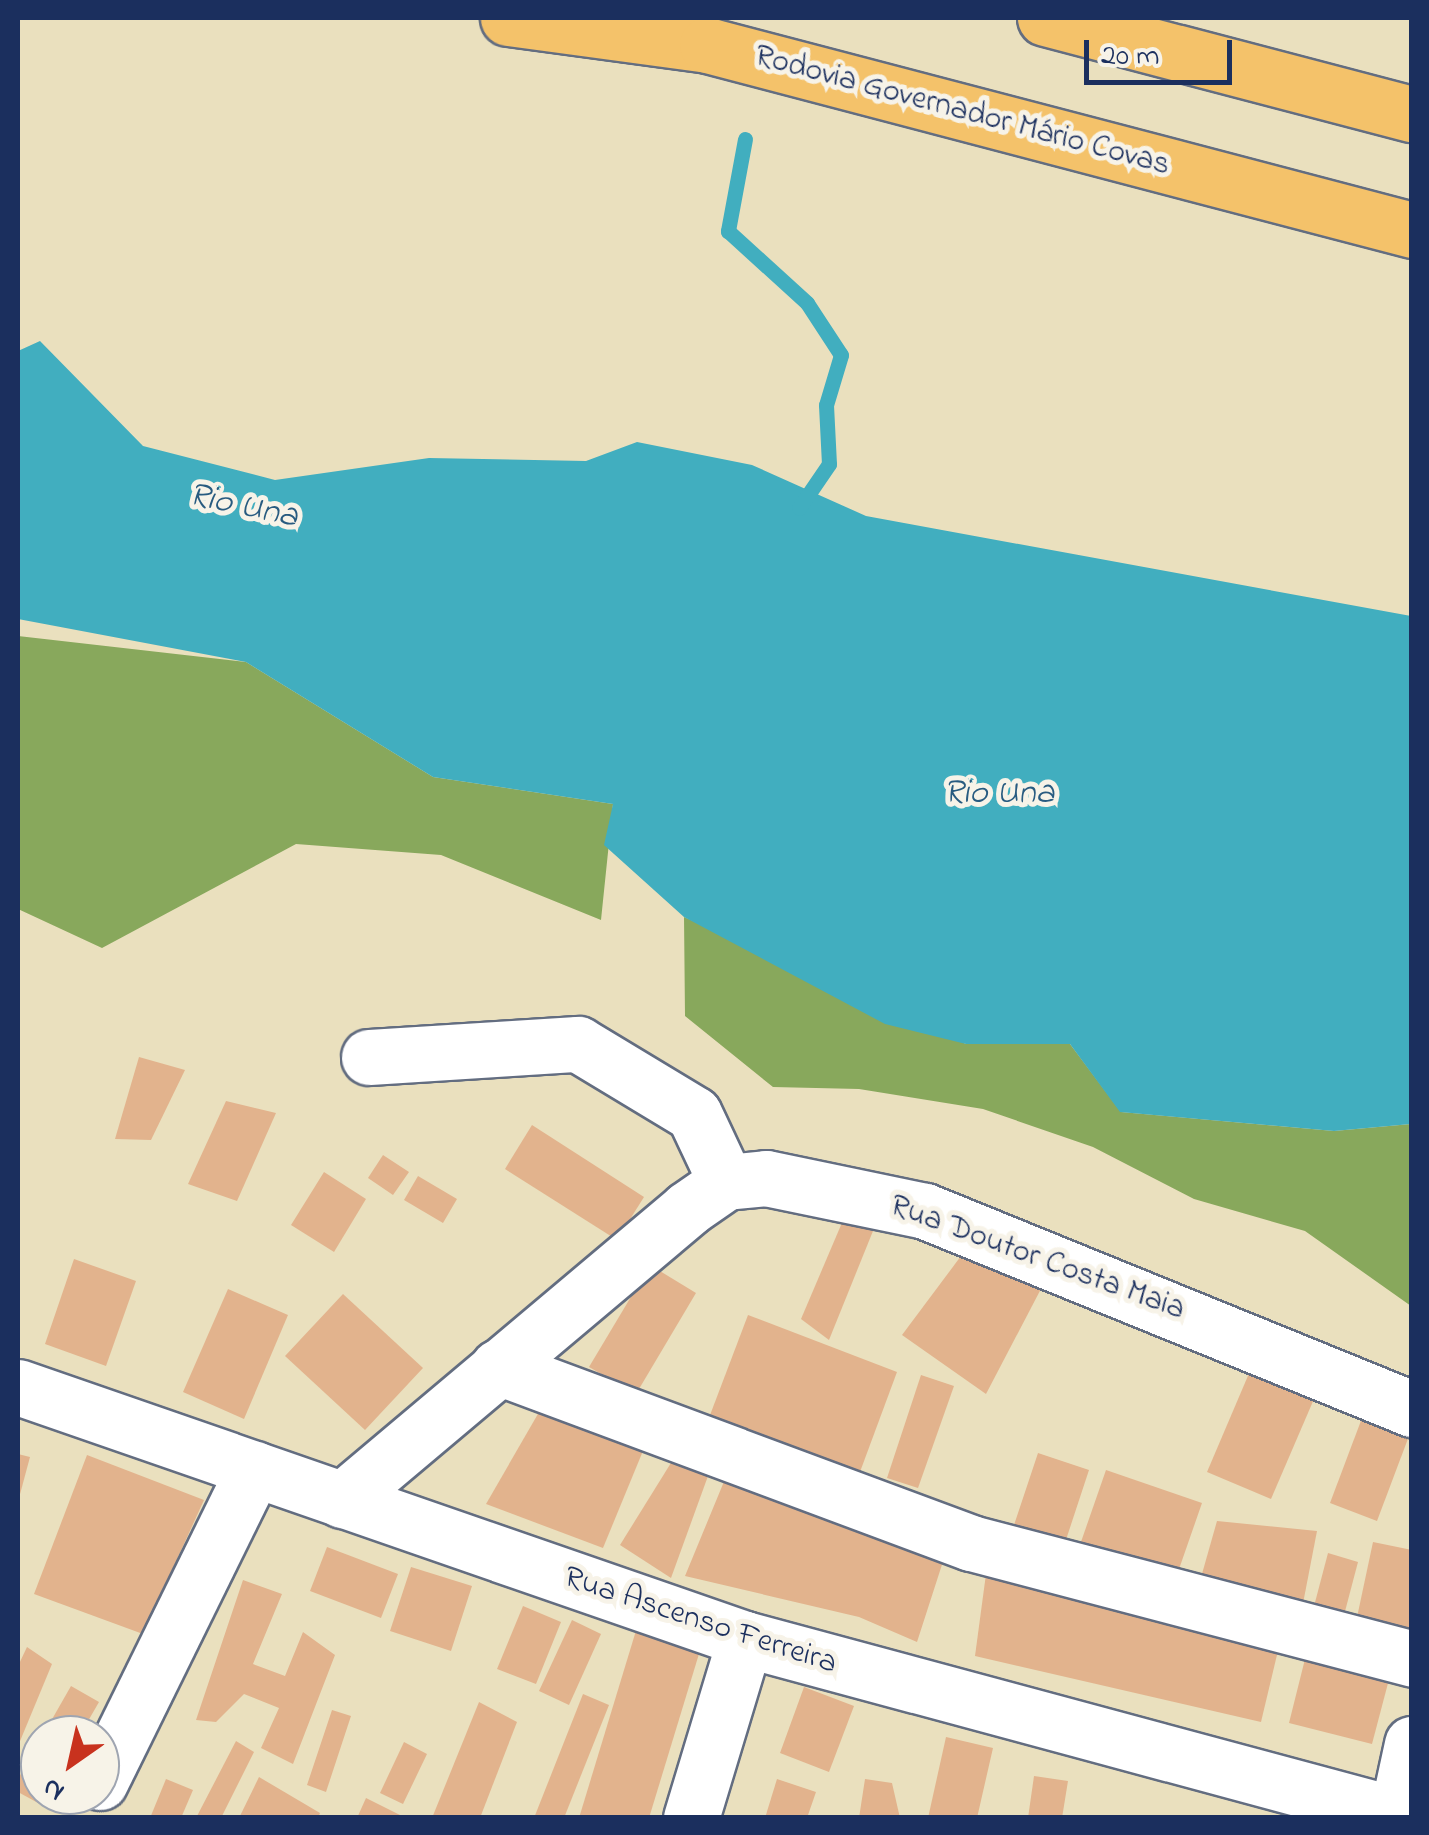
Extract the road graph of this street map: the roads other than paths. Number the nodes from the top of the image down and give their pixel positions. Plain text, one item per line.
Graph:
1 (508, 18) edge
2 (1044, 18) edge
3 (1412, 114) edge
4 (1412, 230) edge
5 (369, 1057) dead end
6 (726, 1182) junction
7 (498, 1367) junction
8 (18, 1387) edge
9 (1412, 1409) edge
10 (254, 1469) junction
11 (342, 1500) junction
12 (745, 1640) junction
13 (1412, 1660) edge
14 (120, 1741) edge
15 (1412, 1744) edge
16 (1400, 1817) edge
17 (691, 1818) edge

1 - 4 highway, Rodovia Governador Mário Covas
2 - 3 highway
5 - 6 street
6 - 7 street
6 - 9 street, Rua Doutor Costa Maia
7 - 11 street
7 - 13 street
8 - 10 street, Rua Ascenso Ferreira
10 - 11 street, Rua Ascenso Ferreira
10 - 14 street
11 - 12 street, Rua Ascenso Ferreira
12 - 16 street, Rua Ascenso Ferreira
12 - 17 street
15 - 16 street

